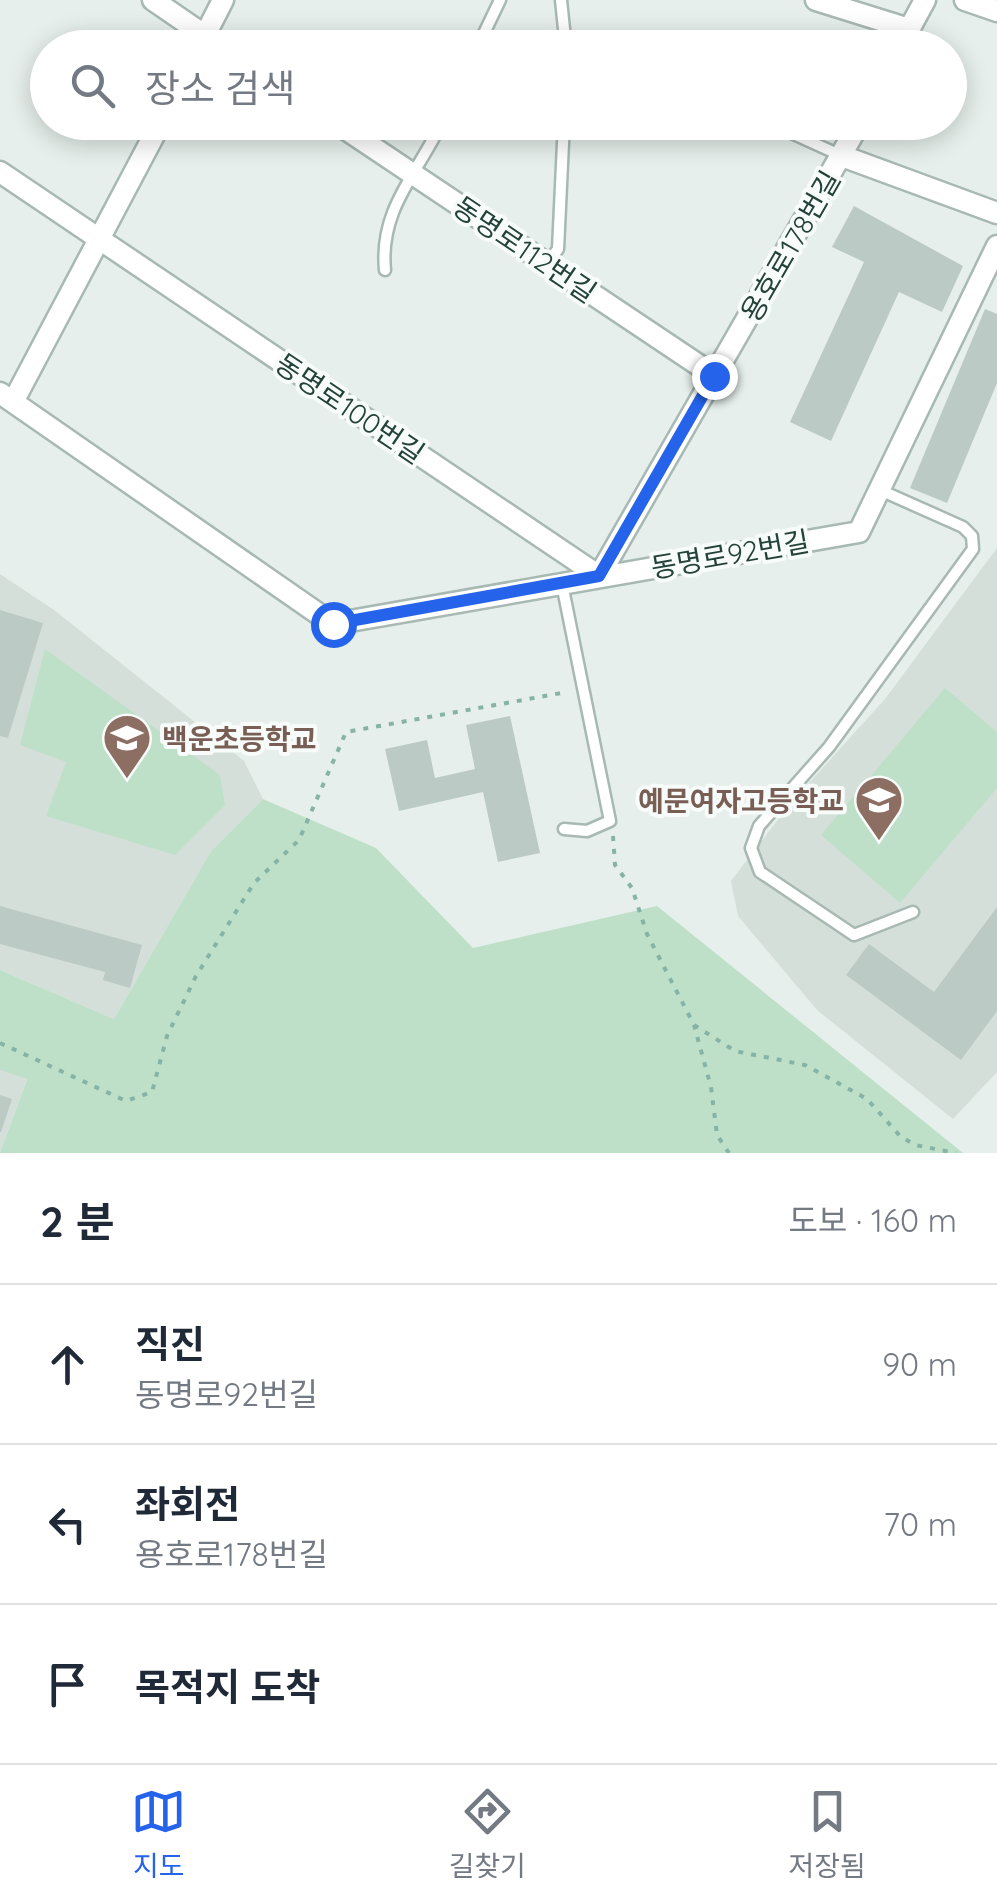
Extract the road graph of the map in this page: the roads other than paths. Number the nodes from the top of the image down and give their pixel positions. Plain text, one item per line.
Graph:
1 (153, 0) edge
2 (223, 0) edge
3 (500, 0) edge
4 (561, 0) edge
5 (816, 0) edge
6 (925, 0) edge
7 (965, 0) edge
8 (997, 11) edge
9 (189, 30) edge
10 (208, 30) edge
11 (486, 30) edge
12 (564, 30) edge
13 (885, 30) edge
14 (908, 30) edge
15 (151, 140) edge
16 (362, 140) edge
17 (433, 140) edge
18 (563, 140) edge
19 (807, 140) edge
20 (850, 140) edge
21 (842, 156) junction
22 (0, 172) edge
23 (410, 172) junction
24 (997, 213) edge
25 (101, 240) junction
26 (997, 246) edge
27 (547, 264) junction
28 (385, 270) dead end
29 (714, 376) junction
30 (6, 398) edge
31 (879, 490) junction
32 (599, 576) junction
33 (561, 583) junction
34 (564, 830) dead end
35 (912, 912) dead end

1 - 9 street
2 - 10 street
3 - 11 lane
4 - 12 lane
5 - 13 street
6 - 14 street
7 - 8 street
15 - 25 street
16 - 23 street, 동명로112번길
17 - 23 lane
18 - 27 lane
19 - 21 lane
20 - 21 street, 용호로178번길
21 - 24 street
21 - 29 street, 용호로178번길
22 - 25 street, 동명로100번길
23 - 27 street, 동명로112번길
23 - 28 lane
25 - 30 street
25 - 32 street, 동명로100번길
26 - 31 street, 동명로92번길
27 - 29 street, 동명로112번길
29 - 32 street, 용호로178번길
30 - 33 street, 동명로92번길
31 - 32 street, 동명로92번길
31 - 35 lane
32 - 33 street, 동명로92번길
33 - 34 lane

